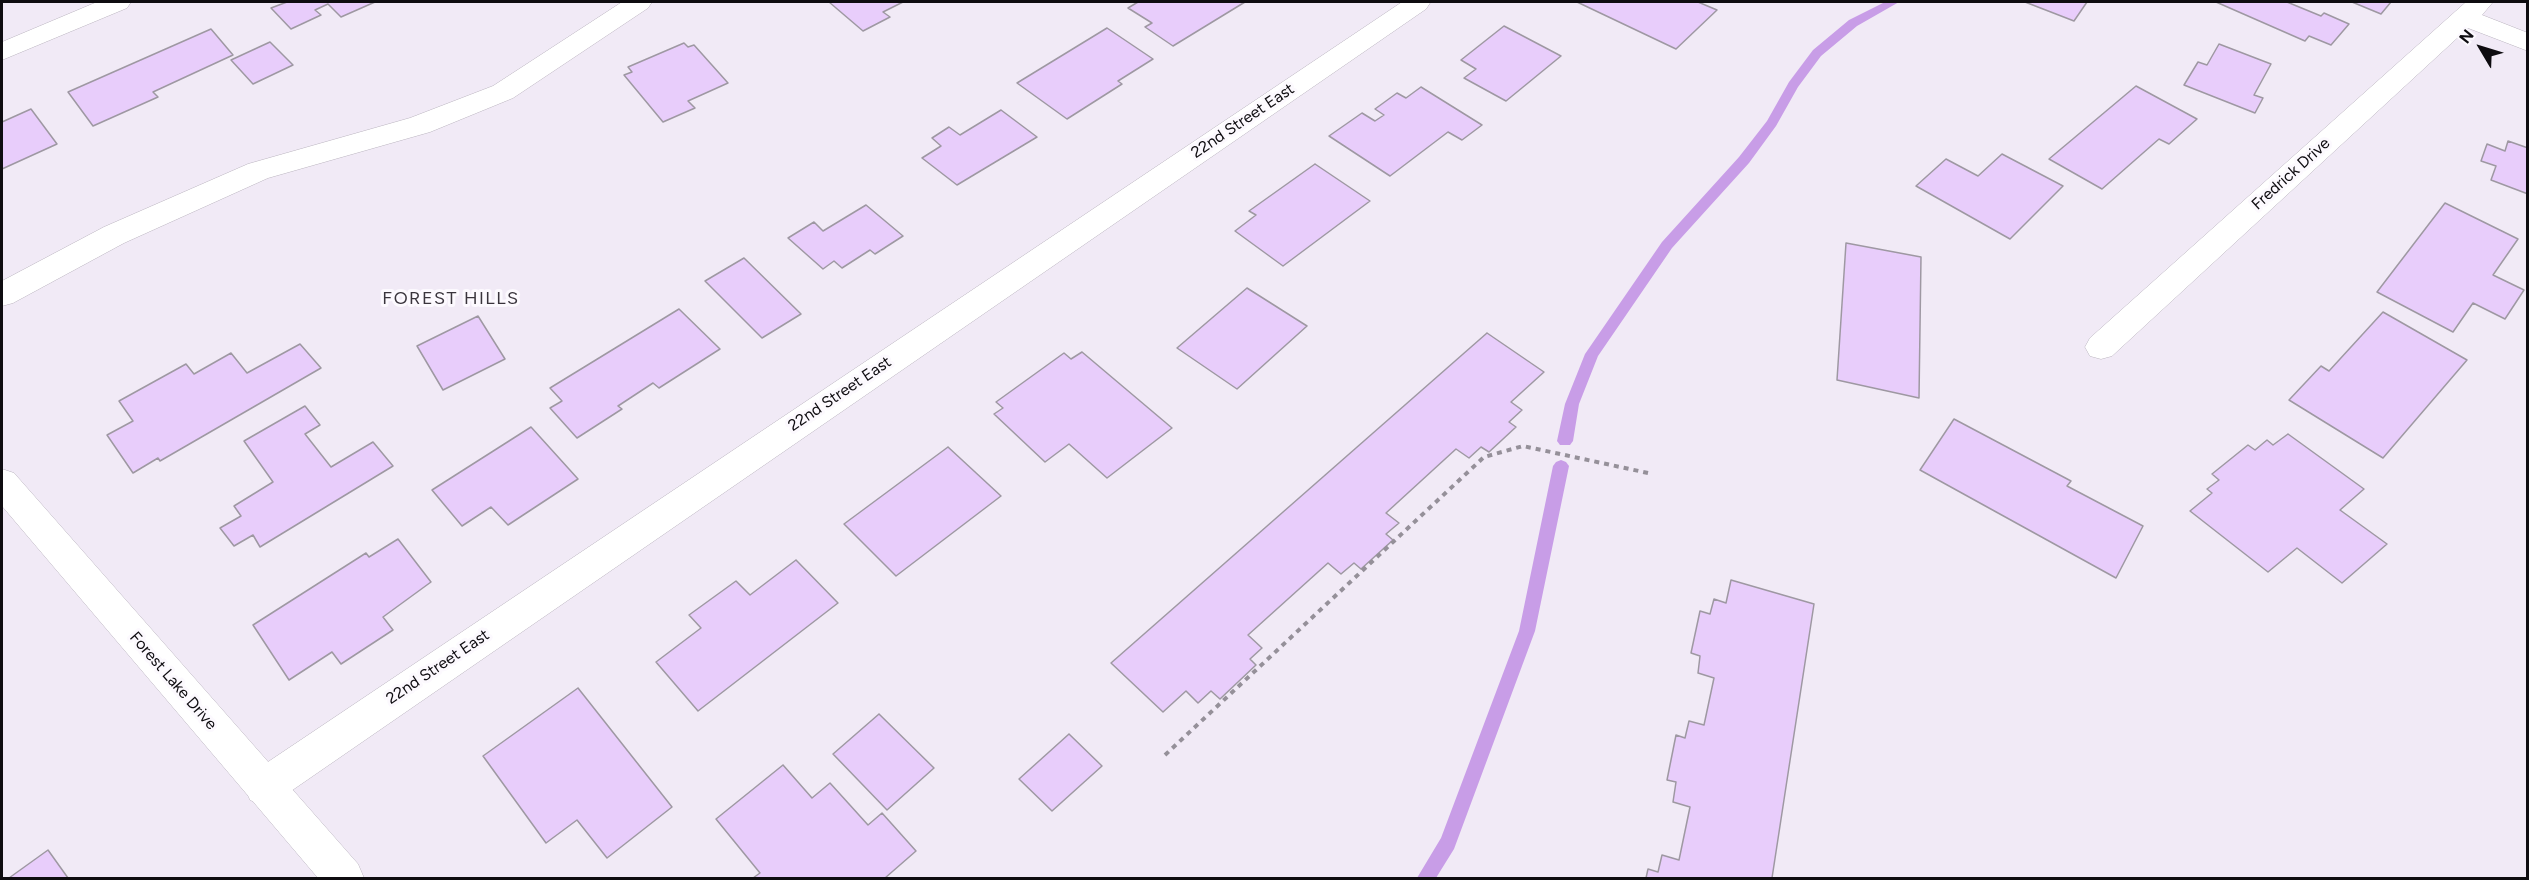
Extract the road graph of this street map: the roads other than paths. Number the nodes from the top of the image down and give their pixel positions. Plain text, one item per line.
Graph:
1 (118, 2) edge
2 (639, 2) edge
3 (1417, 3) edge
4 (2472, 9) edge
5 (2528, 43) edge
6 (2, 52) edge
7 (2, 295) edge
8 (2101, 347) dead end
9 (2, 483) edge
10 (264, 787) junction
11 (344, 879) edge

1 - 6 street
2 - 7 street
3 - 10 street, 22nd Street East
4 - 5 street
4 - 8 street, Fredrick Drive
9 - 10 street, Forest Lake Drive
10 - 11 street, Forest Lake Drive

